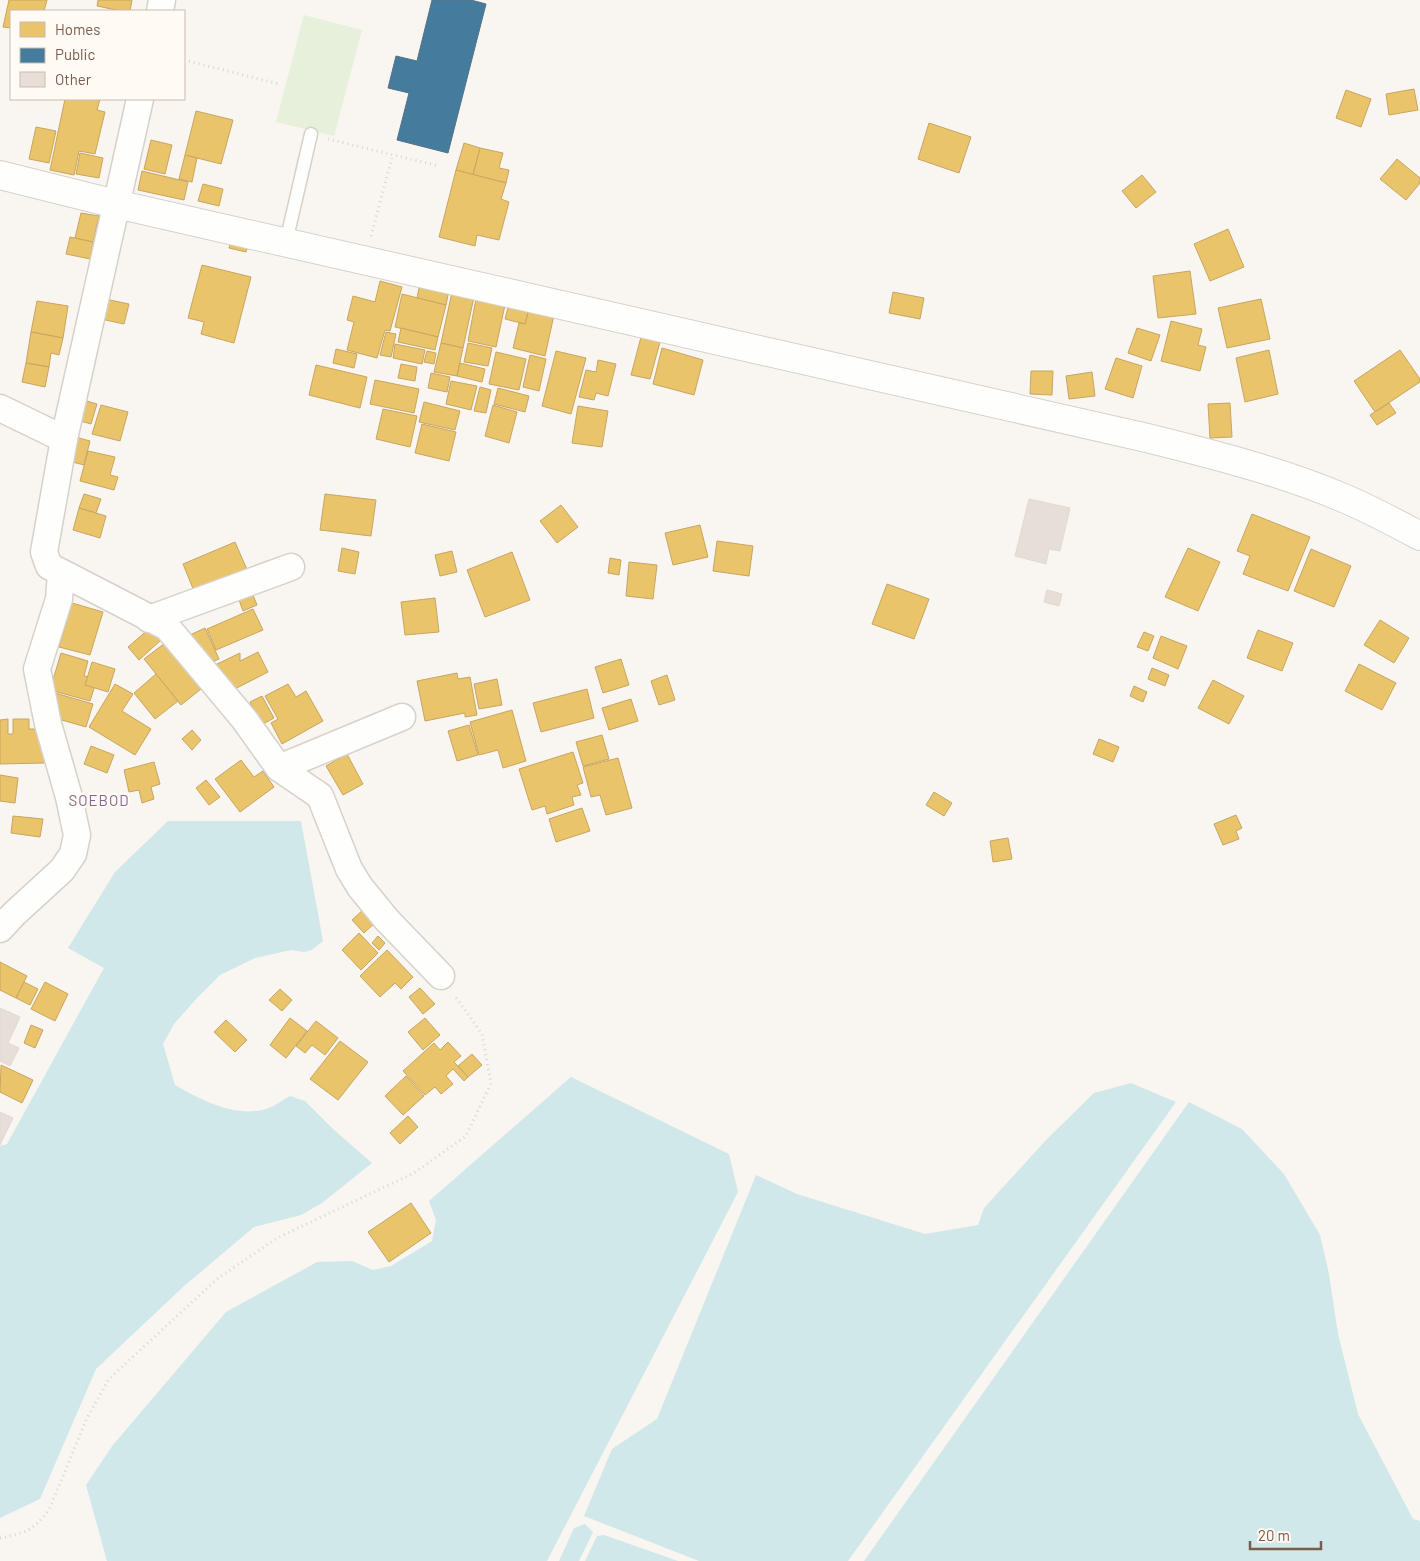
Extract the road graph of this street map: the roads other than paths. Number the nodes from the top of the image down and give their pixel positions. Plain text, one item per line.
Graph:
1 (140, 100) edge
2 (311, 134) road end
3 (0, 175) edge
4 (116, 204) junction
5 (286, 242) junction
6 (0, 408) edge
7 (64, 439) junction
8 (1420, 536) edge
9 (291, 567) dead end
10 (62, 574) junction
11 (149, 619) junction
12 (402, 716) dead end
13 (279, 768) junction
14 (0, 929) edge
15 (441, 976) road end

1 - 4 street
2 - 5 lane
3 - 4 street
4 - 5 street
4 - 7 street
5 - 8 street
6 - 7 street
7 - 10 street
9 - 11 street
10 - 11 street
10 - 14 street
11 - 13 street
12 - 13 street
13 - 15 street

